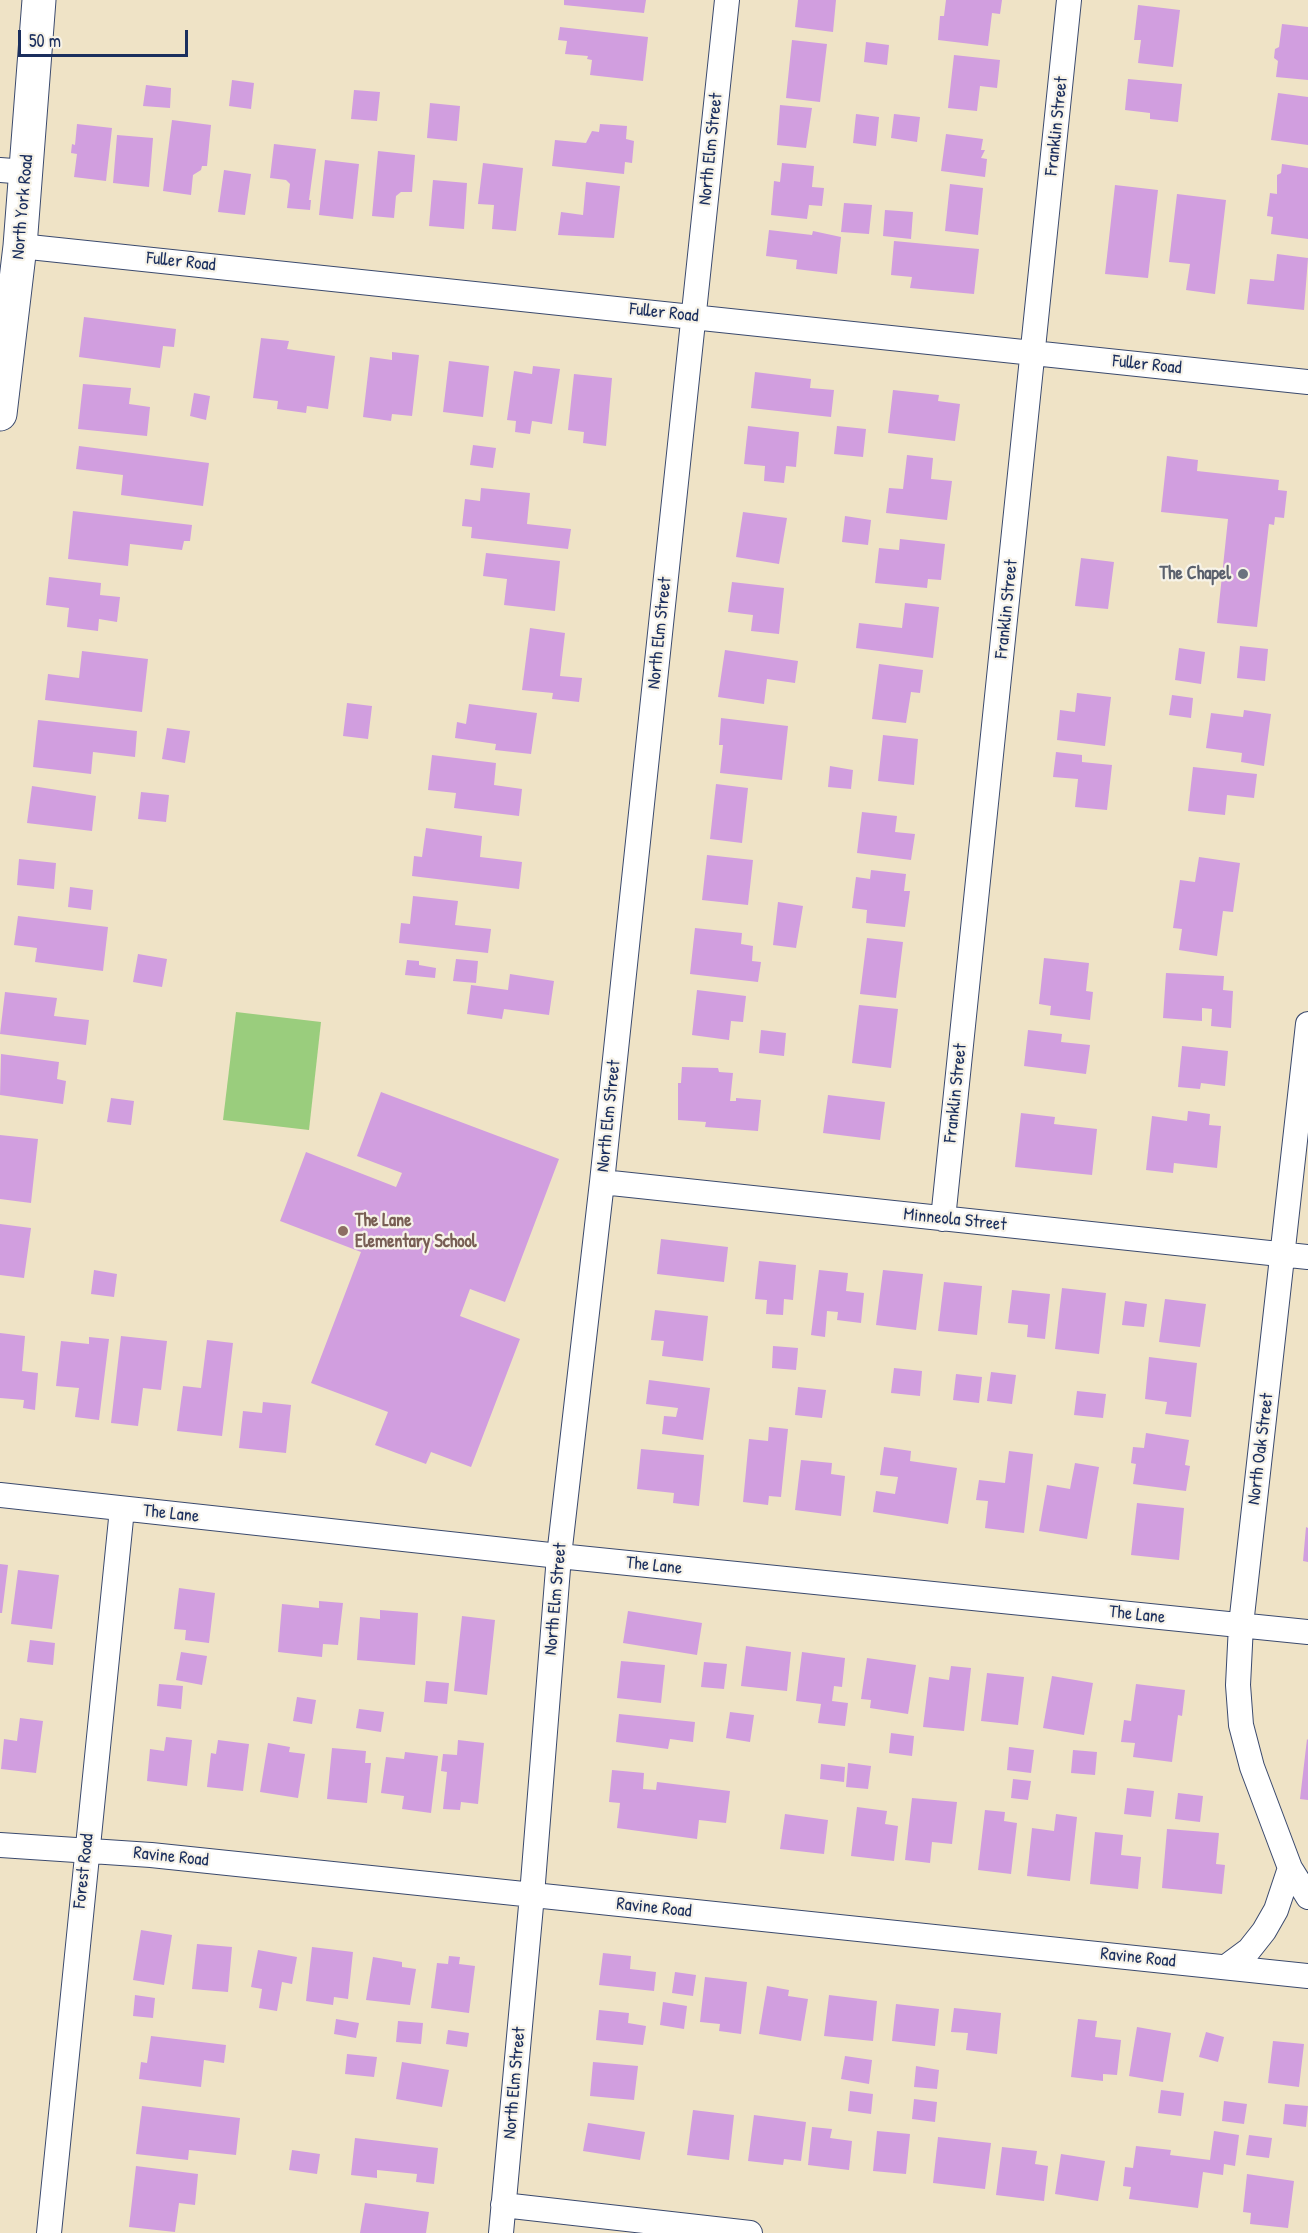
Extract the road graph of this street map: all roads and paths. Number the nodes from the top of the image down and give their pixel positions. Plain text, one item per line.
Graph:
1 (39, 0) edge
2 (727, 0) edge
3 (1070, 0) edge
4 (13, 171) edge
5 (20, 246) junction
6 (693, 316) junction
7 (1034, 353) junction
8 (1308, 382) edge
9 (0, 414) edge
10 (1308, 1024) edge
11 (602, 1182) junction
12 (943, 1219) junction
13 (1284, 1255) junction
14 (1308, 1257) edge
15 (0, 1495) edge
16 (122, 1509) junction
17 (559, 1556) junction
18 (1241, 1625) junction
19 (1308, 1632) edge
20 (0, 1845) edge
21 (86, 1850) junction
22 (1290, 1868) junction
23 (532, 1895) junction
24 (1308, 1897) edge
25 (1226, 1967) junction
26 (1308, 1976) edge
27 (504, 2205) junction
28 (49, 2233) edge
29 (501, 2233) edge
30 (750, 2233) edge

1 - 4 main road, North York Road
2 - 6 street, North Elm Street
3 - 7 street, Franklin Street
4 - 5 main road, North York Road
5 - 6 street, Fuller Road
5 - 9 main road, North York Road
6 - 7 street, Fuller Road
6 - 11 street, North Elm Street
7 - 8 street, Fuller Road
7 - 12 street, Franklin Street
10 - 13 street, North Oak Street
11 - 12 street, Minneola Street
11 - 17 street, North Elm Street
12 - 13 street, Minneola Street
13 - 14 street, Minneola Street
13 - 18 street, North Oak Street
15 - 16 street, The Lane
16 - 17 street, The Lane
16 - 21 street, Forest Road
17 - 18 street, The Lane
17 - 23 street, North Elm Street
18 - 19 street, The Lane
18 - 22 street, North Oak Street
20 - 21 street, Ravine Road
21 - 23 street, Ravine Road
21 - 28 street, Forest Road
22 - 24 street, North Oak Street
22 - 25 street
23 - 25 street, Ravine Road
23 - 27 street, North Elm Street
25 - 26 street, Ravine Road
27 - 29 street, North Elm Street
27 - 30 street

